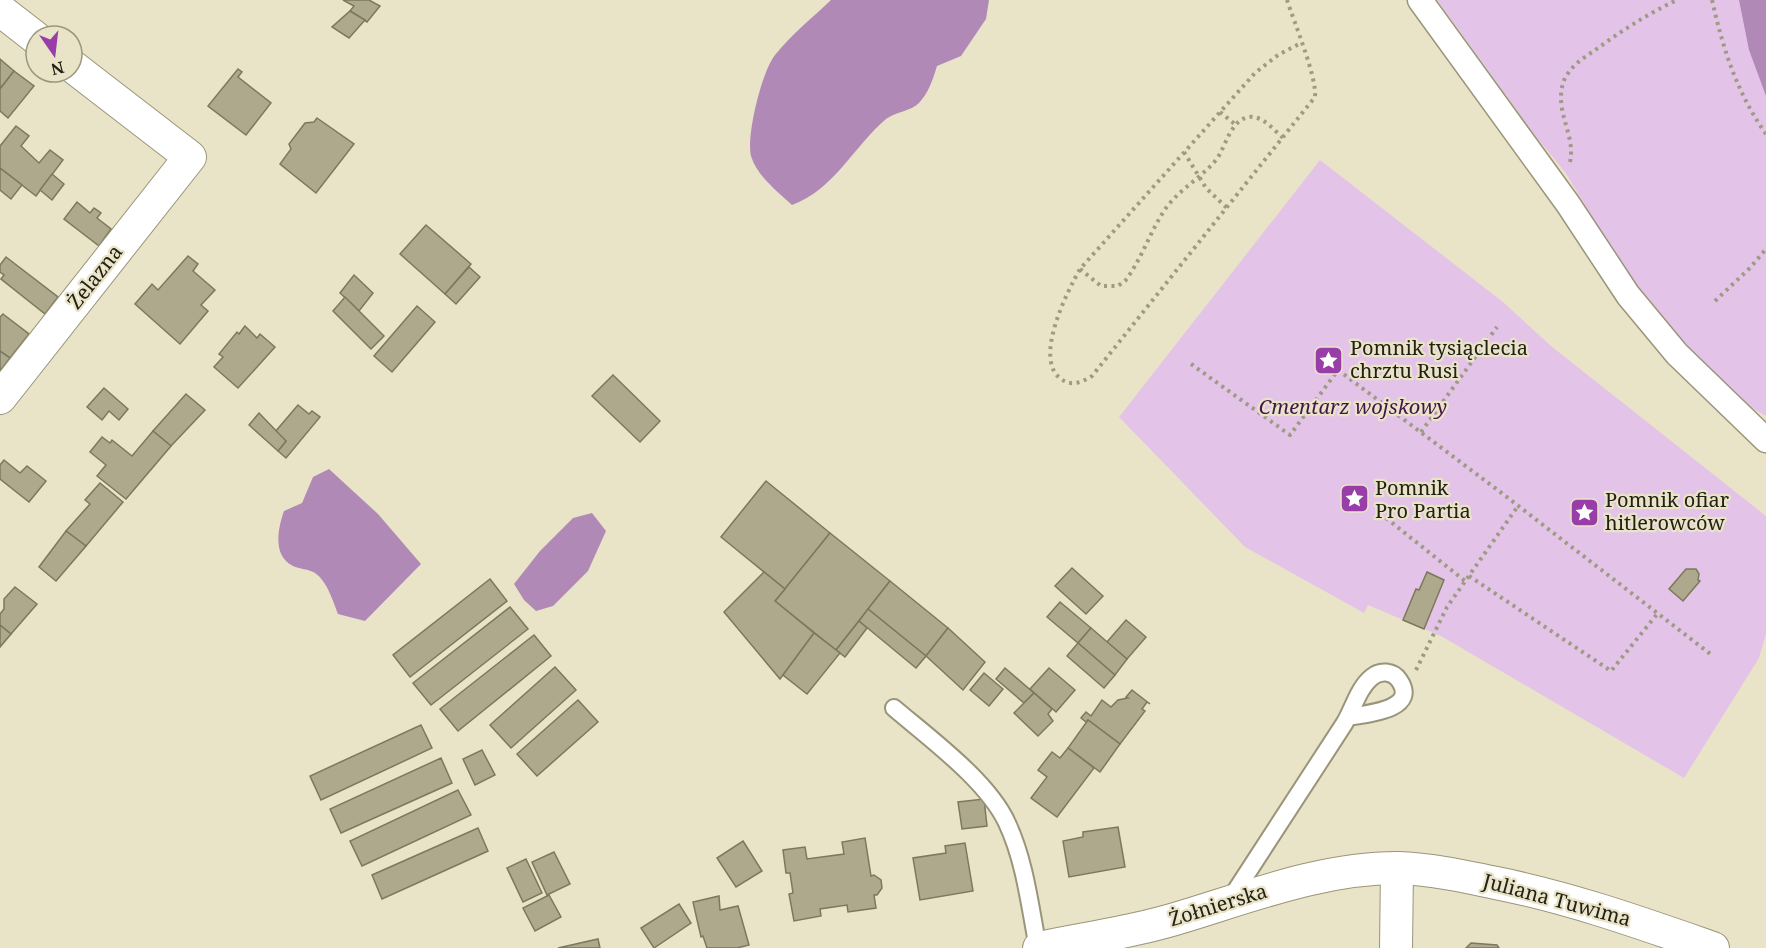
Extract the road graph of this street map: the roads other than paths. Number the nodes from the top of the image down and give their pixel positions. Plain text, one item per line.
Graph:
1 (1420, 0) edge
2 (0, 10) edge
3 (24, 29) edge
4 (84, 75) edge
5 (0, 398) edge
6 (1766, 440) edge
7 (894, 708) dead end
8 (1348, 717) junction
9 (1397, 868) junction
10 (1228, 902) junction
11 (1038, 948) edge
12 (1396, 948) edge
13 (1713, 948) edge

1 - 6 street
2 - 3 street
4 - 5 street, Żelazna
7 - 11 lane
8 - 8 lane
8 - 10 lane
9 - 10 street, Żołnierska
9 - 12 street
9 - 13 street, Juliana Tuwima
10 - 11 street, Żołnierska

